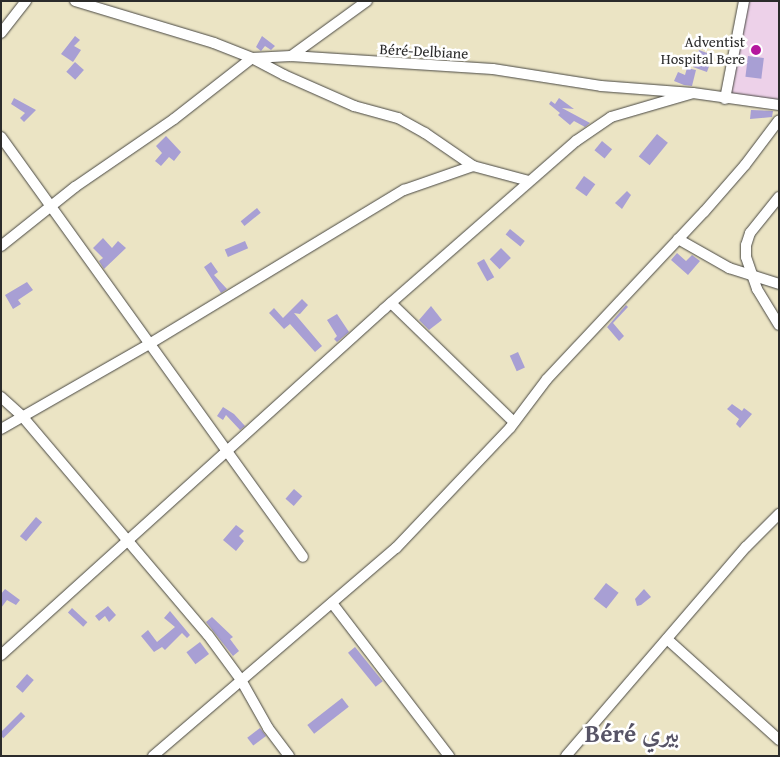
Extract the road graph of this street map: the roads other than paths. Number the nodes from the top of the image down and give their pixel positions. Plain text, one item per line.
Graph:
1 (26, 1) edge
2 (75, 1) edge
3 (368, 1) edge
4 (744, 1) edge
5 (1, 33) edge
6 (291, 56) junction
7 (252, 58) junction
8 (693, 93) junction
9 (725, 99) junction
10 (779, 104) edge
11 (779, 120) edge
12 (1, 137) edge
13 (473, 166) junction
14 (529, 181) junction
15 (779, 197) edge
16 (50, 207) junction
17 (678, 239) junction
18 (1, 246) edge
19 (752, 274) junction
20 (779, 284) edge
21 (391, 303) junction
22 (779, 325) edge
23 (151, 343) junction
24 (1, 397) edge
25 (22, 416) junction
26 (514, 422) junction
27 (1, 429) edge
28 (228, 452) junction
29 (779, 514) edge
30 (128, 541) junction
31 (303, 557) dead end
32 (332, 603) junction
33 (667, 639) junction
34 (1, 655) edge
35 (241, 680) junction
36 (779, 740) edge
37 (153, 756) edge
38 (289, 756) edge
39 (449, 756) edge
40 (566, 756) edge

1 - 5 street
2 - 7 street, Béré-Delbiane
3 - 6 street
4 - 9 street
6 - 7 street, Béré-Delbiane
6 - 8 street, Béré-Delbiane
7 - 13 street
7 - 16 street
8 - 9 street, Béré-Delbiane
8 - 14 street
9 - 10 street, Béré-Delbiane
11 - 17 street
12 - 16 street
13 - 14 street
13 - 23 street
14 - 21 street
15 - 19 street
16 - 18 street
16 - 23 street
17 - 19 street
17 - 26 street
19 - 20 street
19 - 22 street
21 - 26 street
21 - 28 street
23 - 25 street
23 - 28 street
24 - 25 street
25 - 27 street
25 - 30 street
26 - 32 street
28 - 30 street
28 - 31 street
29 - 33 street
30 - 34 street
30 - 35 street
32 - 35 street
32 - 39 street
33 - 36 street
33 - 40 street
35 - 37 street
35 - 38 street

